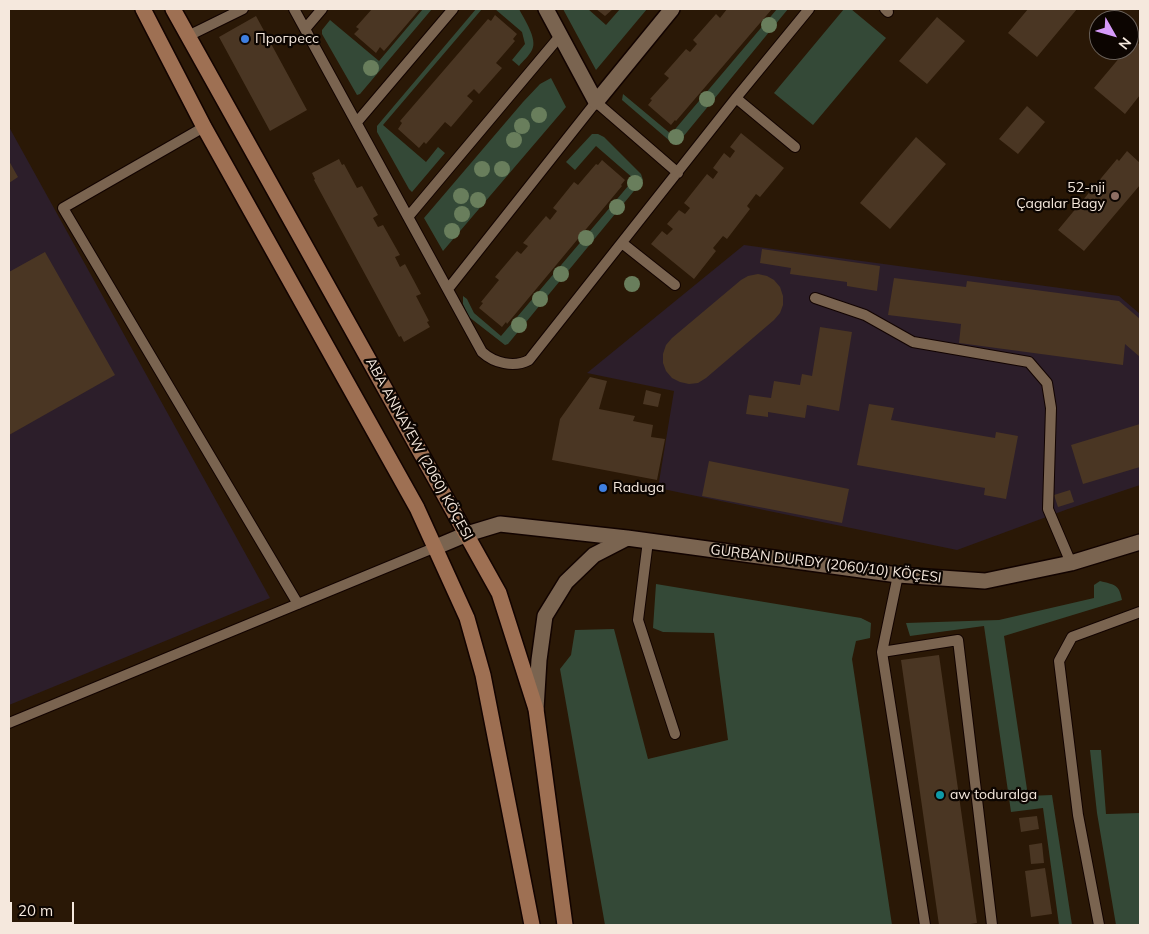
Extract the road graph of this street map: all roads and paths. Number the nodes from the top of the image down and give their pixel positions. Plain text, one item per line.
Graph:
1 (143, 9) edge
2 (173, 9) edge
3 (243, 9) edge
4 (294, 9) edge
5 (322, 9) edge
6 (453, 9) edge
7 (546, 9) edge
8 (672, 9) edge
9 (810, 9) edge
10 (306, 29) junction
11 (188, 36) junction
12 (560, 36) junction
13 (736, 98) junction
14 (596, 102) junction
15 (356, 122) junction
16 (204, 127) junction
17 (795, 147) dead end
18 (678, 173) junction
19 (408, 217) junction
20 (622, 243) junction
21 (675, 285) dead end
22 (448, 289) junction
23 (815, 298) dead end
24 (467, 534) junction
25 (627, 538) junction
26 (648, 541) junction
27 (1138, 547) edge
28 (436, 548) junction
29 (1071, 563) junction
30 (898, 575) junction
31 (298, 604) junction
32 (1140, 612) edge
33 (882, 652) junction
34 (536, 709) junction
35 (9, 723) edge
36 (675, 734) dead end
37 (532, 925) edge
38 (565, 925) edge
39 (925, 925) edge
40 (992, 925) edge
41 (1099, 925) edge

1 - 16 main road
2 - 11 main road, ABA ANNAÝEW (2060) KÖÇESI
3 - 11 lane
4 - 10 lane
5 - 10 lane
6 - 15 lane
7 - 12 street
8 - 14 street
9 - 13 lane
10 - 15 lane
11 - 24 main road, ABA ANNAÝEW (2060) KÖÇESI
12 - 14 street
12 - 19 lane
13 - 17 lane
13 - 18 lane
14 - 18 lane
14 - 22 lane
15 - 19 lane
16 - 28 main road
16 - 31 lane
18 - 20 lane
19 - 22 lane
20 - 21 lane
20 - 22 lane
23 - 29 lane
24 - 25 street, GURBAN DURDY (2060/10) KÖÇESI
24 - 28 street, GURBAN DURDY (2060/10) KÖÇESI
24 - 34 main road, ABA ANNAÝEW (2060) KÖÇESI
25 - 26 street, GURBAN DURDY (2060/10) KÖÇESI
25 - 34 street
26 - 30 street, GURBAN DURDY (2060/10) KÖÇESI
26 - 36 lane
27 - 29 street, GURBAN DURDY (2060/10) KÖÇESI
28 - 31 lane
28 - 37 main road
29 - 30 street, GURBAN DURDY (2060/10) KÖÇESI
30 - 33 lane
31 - 35 lane
32 - 41 lane
33 - 39 lane
33 - 40 lane
34 - 38 main road, ABA ANNAÝEW (2060) KÖÇESI

